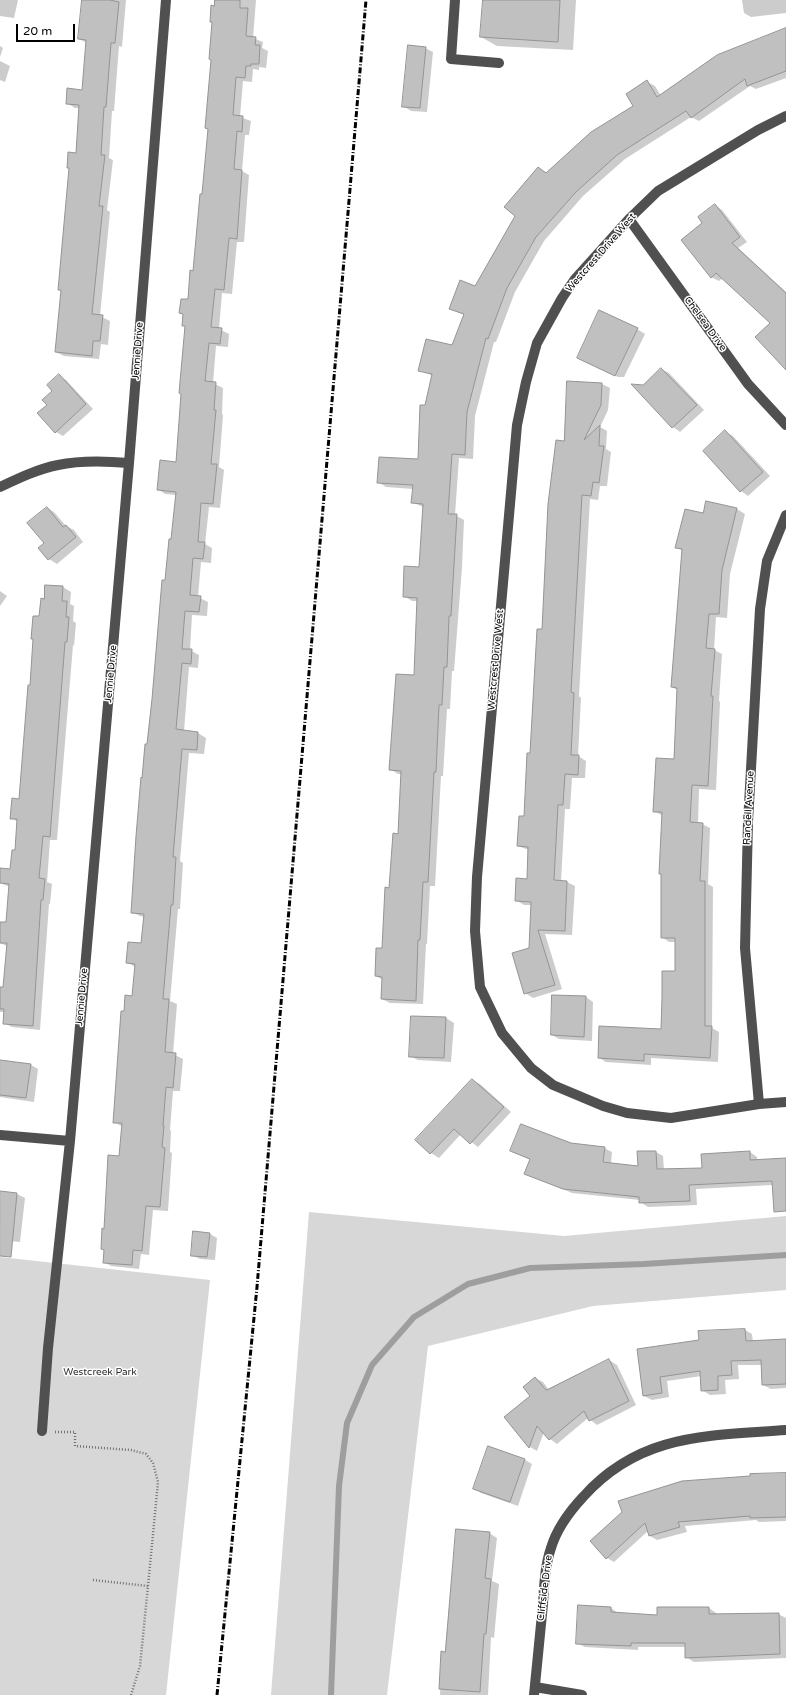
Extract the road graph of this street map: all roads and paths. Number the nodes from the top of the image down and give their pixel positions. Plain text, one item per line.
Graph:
1 (166, 0) edge
2 (455, 0) edge
3 (499, 63) dead end
4 (786, 116) edge
5 (629, 219) junction
6 (786, 425) edge
7 (129, 462) junction
8 (0, 487) edge
9 (786, 515) edge
10 (786, 1102) edge
11 (759, 1104) junction
12 (0, 1135) edge
13 (70, 1141) junction
14 (786, 1430) edge
15 (42, 1431) joint
16 (93, 1580) dead end
17 (148, 1586) junction
18 (535, 1691) edge
19 (131, 1695) edge
20 (582, 1695) edge

1 - 7 street, Jennie Drive
2 - 3 street
4 - 5 street, Westcrest Drive West
5 - 6 street, Chelsea Drive
5 - 11 street, Westcrest Drive West
7 - 8 street
7 - 13 street, Jennie Drive
9 - 11 street, Randell Avenue
10 - 11 street, Westcrest Drive West
12 - 13 street
13 - 15 street, Jennie Drive
14 - 18 street, Cliffside Drive
15 - 17 path
16 - 17 path
17 - 19 path
18 - 20 street

